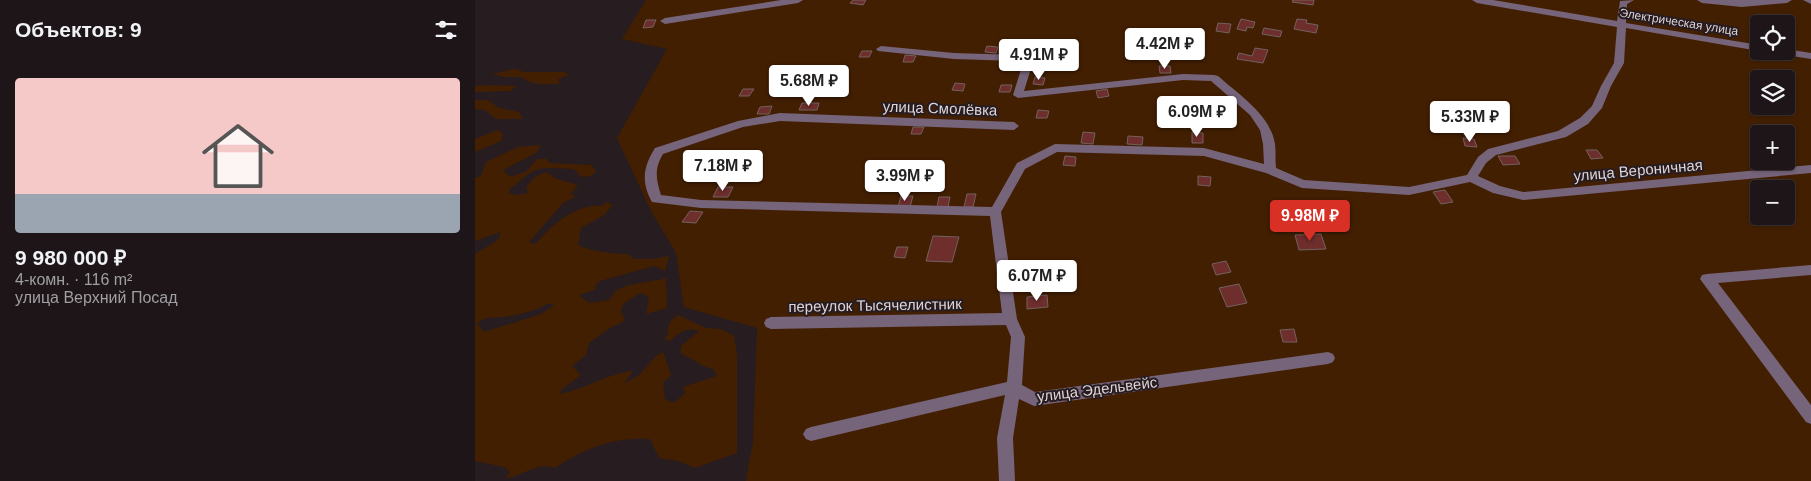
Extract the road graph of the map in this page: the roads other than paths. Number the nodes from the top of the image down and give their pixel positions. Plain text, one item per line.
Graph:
1 (797, 0) edge
2 (1477, 0) edge
3 (1629, 0) edge
4 (1702, 0) edge
5 (1787, 0) edge
6 (665, 21) dead end
7 (1621, 26) junction
8 (1750, 47) edge
9 (881, 49) dead end
10 (1795, 53) edge
11 (1811, 56) edge
12 (1014, 126) dead end
13 (1811, 169) edge
14 (1270, 170) junction
15 (1471, 178) junction
16 (995, 212) junction
17 (1811, 270) edge
18 (1010, 319) junction
19 (771, 322) dead end
20 (1329, 358) dead end
21 (1014, 388) junction
22 (1811, 417) edge
23 (811, 434) dead end
24 (1007, 481) edge

1 - 6 street
2 - 7 street, Электрическая улица
3 - 7 street
4 - 5 street
7 - 8 street, Электрическая улица
7 - 15 street
9 - 14 street
10 - 11 street
12 - 16 street, улица Смолёвка
13 - 15 street, улица Вероничная
14 - 15 street
14 - 16 street
16 - 18 street
17 - 22 street
18 - 19 street, переулок Тысячелистник
18 - 21 street
20 - 21 street, улица Эдельвейс
21 - 23 street, улица Эдельвейс
21 - 24 street

